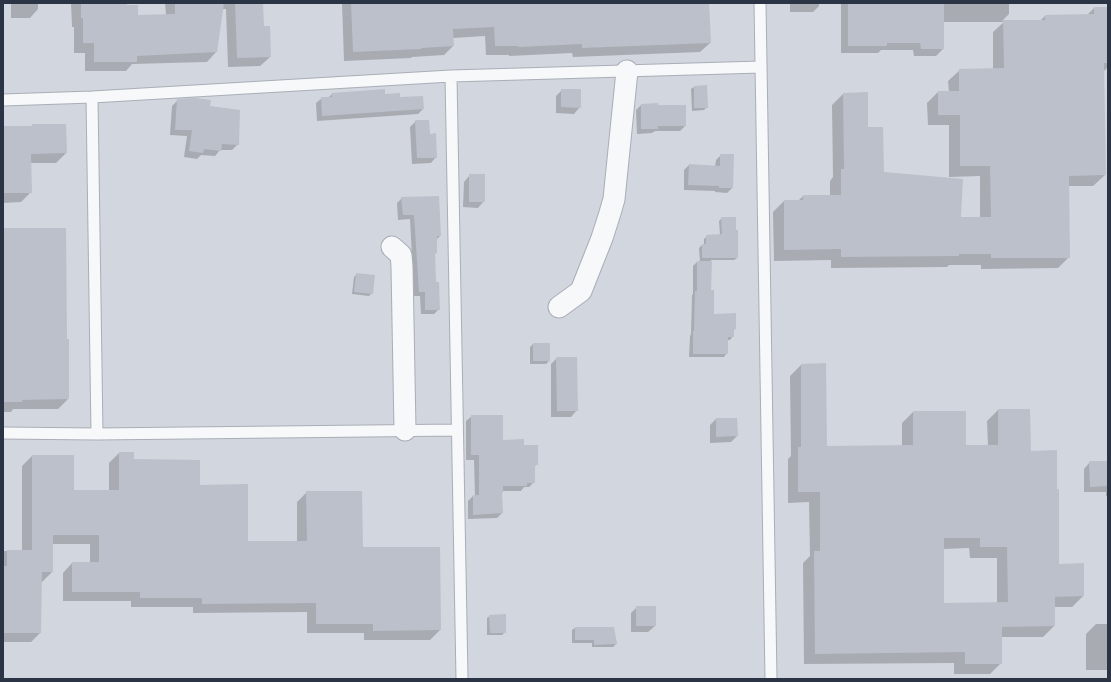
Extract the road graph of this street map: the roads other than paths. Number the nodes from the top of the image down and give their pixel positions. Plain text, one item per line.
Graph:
1 (760, 3) edge
2 (761, 67) junction
3 (627, 71) junction
4 (451, 76) junction
5 (92, 97) junction
6 (3, 100) edge
7 (392, 247) dead end
8 (559, 307) dead end
9 (405, 430) junction
10 (457, 430) junction
11 (3, 433) edge
12 (97, 434) junction
13 (462, 679) edge
14 (771, 679) edge

1 - 2 lane
2 - 3 lane
2 - 14 lane
3 - 4 lane
3 - 8 street
4 - 5 lane
4 - 10 lane
5 - 6 lane
5 - 12 lane
7 - 9 street
9 - 10 lane
9 - 12 lane
10 - 13 lane
11 - 12 lane

